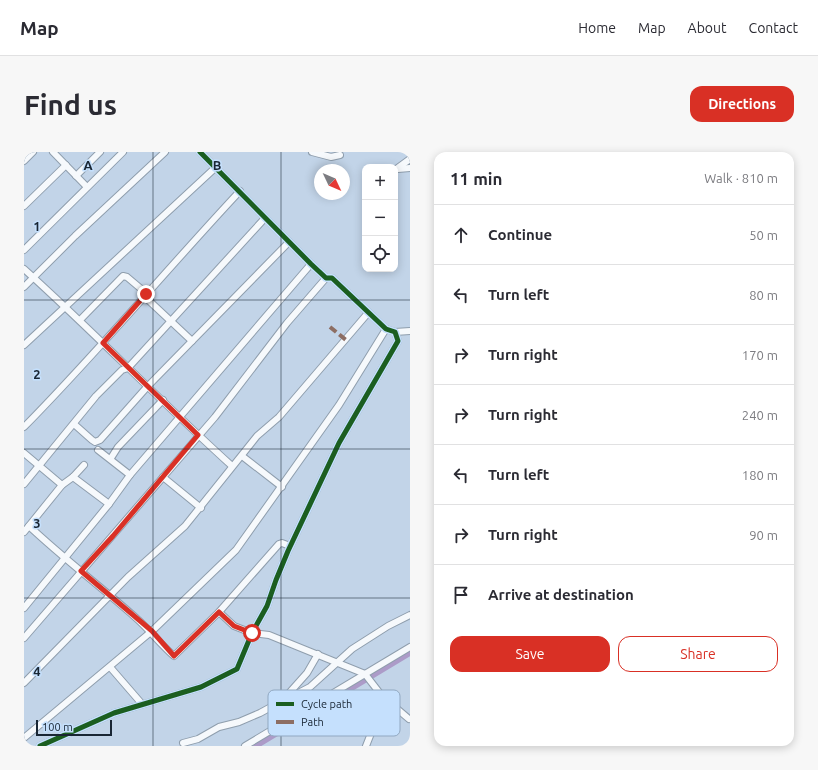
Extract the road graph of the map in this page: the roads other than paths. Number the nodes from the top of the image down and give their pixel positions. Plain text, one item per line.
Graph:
1 (33, 152) edge
2 (100, 152) edge
3 (123, 152) edge
4 (165, 152) edge
5 (200, 152) edge
6 (312, 152) edge
7 (56, 153) edge
8 (340, 155) dead end
9 (410, 159) edge
10 (24, 161) edge
11 (66, 165) junction
12 (216, 168) junction
13 (398, 168) edge
14 (410, 168) edge
15 (398, 170) edge
16 (76, 176) junction
17 (87, 187) junction
18 (240, 191) junction
19 (24, 206) edge
20 (265, 218) junction
21 (289, 242) junction
22 (24, 250) edge
23 (311, 264) junction
24 (24, 269) edge
25 (34, 278) junction
26 (326, 278) junction
27 (24, 287) edge
28 (145, 295) junction
29 (66, 307) junction
30 (368, 313) junction
31 (80, 320) junction
32 (170, 321) junction
33 (386, 329) junction
34 (410, 331) edge
35 (395, 332) junction
36 (192, 341) junction
37 (103, 343) junction
38 (24, 345) edge
39 (128, 368) junction
40 (147, 387) junction
41 (163, 400) junction
42 (181, 417) junction
43 (74, 424) junction
44 (24, 427) edge
45 (198, 435) junction
46 (98, 450) dead end
47 (24, 453) edge
48 (242, 456) junction
49 (111, 458) junction
50 (40, 465) junction
51 (84, 465) dead end
52 (232, 466) junction
53 (130, 475) junction
54 (72, 477) junction
55 (163, 477) junction
56 (24, 484) edge
57 (62, 485) junction
58 (282, 487) junction
59 (109, 504) junction
60 (200, 508) junction
61 (29, 526) junction
62 (24, 532) edge
63 (290, 546) junction
64 (64, 558) junction
65 (81, 571) junction
66 (111, 595) junction
67 (24, 608) edge
68 (219, 612) junction
69 (410, 615) edge
70 (152, 631) junction
71 (252, 633) junction
72 (24, 638) edge
73 (410, 647) edge
74 (318, 654) junction
75 (338, 663) junction
76 (110, 667) junction
77 (365, 674) junction
78 (24, 682) edge
79 (292, 690) edge
80 (304, 690) edge
81 (338, 690) edge
82 (378, 690) edge
83 (142, 704) junction
84 (268, 708) edge
85 (400, 712) edge
86 (408, 719) dead end
87 (268, 732) edge
88 (370, 736) edge
89 (24, 738) edge
90 (183, 743) dead end
91 (40, 746) edge
92 (245, 746) edge
93 (366, 746) edge

1 - 10 street
2 - 16 street
3 - 17 street
4 - 25 street
5 - 12 street
6 - 8 street
7 - 11 street
9 - 13 street
11 - 16 street
11 - 19 street
12 - 18 street
12 - 29 street
14 - 15 street
16 - 17 street
17 - 22 street
18 - 20 street
18 - 28 street
20 - 21 street
20 - 32 street
21 - 23 street
21 - 36 street
23 - 26 street
23 - 42 street
24 - 25 street
25 - 27 street
25 - 29 street
26 - 30 street
26 - 45 street
28 - 31 street
28 - 32 street
28 - 37 street
29 - 31 street
29 - 38 street
30 - 33 street
30 - 48 street
31 - 37 street
32 - 36 street
32 - 39 street
33 - 35 street
33 - 58 street
34 - 35 street
35 - 63 street
36 - 40 street
37 - 39 street
37 - 44 street
39 - 40 street
39 - 43 street
40 - 41 street
40 - 43 street
41 - 42 street
41 - 49 street
42 - 45 street
42 - 53 street
43 - 50 street
45 - 52 street
45 - 55 street
46 - 49 street
47 - 50 street
48 - 52 street
48 - 58 street
49 - 53 street
50 - 56 street
50 - 57 street
51 - 54 street
52 - 60 street
53 - 59 street
54 - 57 street
54 - 59 street
55 - 60 street
55 - 65 street
57 - 61 street
58 - 70 street
59 - 64 street
60 - 66 street
61 - 62 street
61 - 64 street
63 - 68 street
63 - 71 street
64 - 65 street
64 - 67 street
65 - 66 street
65 - 72 street
66 - 70 street
66 - 78 street
68 - 70 street
68 - 71 street
69 - 75 street
70 - 76 street
71 - 74 street
71 - 83 street
73 - 77 street
74 - 75 street
74 - 79 street
75 - 77 street
75 - 80 street
76 - 83 street
76 - 89 street
77 - 81 street
77 - 82 street
83 - 91 street
84 - 90 street
85 - 86 street
87 - 92 street
88 - 93 street

